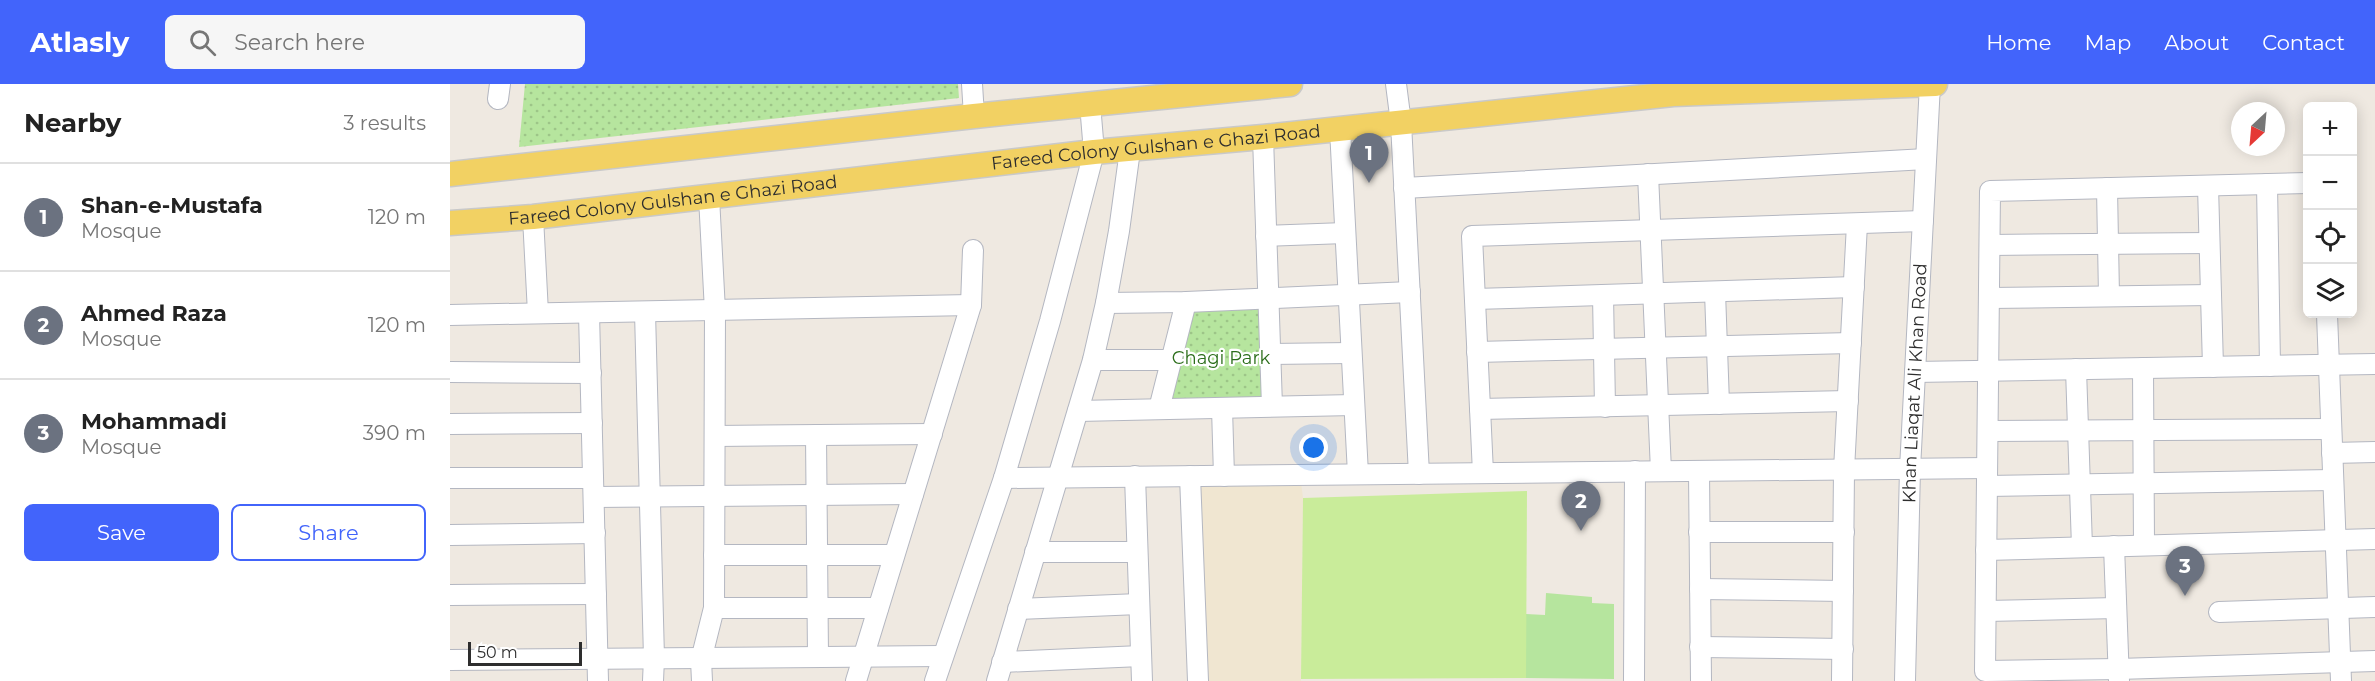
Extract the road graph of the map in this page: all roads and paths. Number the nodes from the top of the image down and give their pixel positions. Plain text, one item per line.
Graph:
1 (972, 84) edge
2 (1290, 84) edge
3 (1396, 84) edge
4 (1930, 84) edge
5 (1935, 84) edge
6 (1172, 90) edge
7 (1090, 104) junction
8 (974, 116) junction
9 (1401, 123) junction
10 (1340, 129) junction
11 (1263, 137) junction
12 (1130, 150) junction
13 (1094, 152) junction
14 (1926, 159) junction
15 (450, 174) edge
16 (1648, 174) junction
17 (2303, 183) edge
18 (2267, 184) junction
19 (2208, 186) junction
20 (1404, 188) junction
21 (2107, 188) junction
22 (709, 197) junction
23 (533, 217) junction
24 (1923, 221) junction
25 (450, 223) edge
26 (1857, 224) junction
27 (1651, 230) junction
28 (1345, 233) junction
29 (1266, 236) junction
30 (2210, 243) junction
31 (2108, 244) junction
32 (1990, 245) junction
33 (972, 250) dead end
34 (1854, 287) junction
35 (1410, 292) junction
36 (1715, 292) junction
37 (1653, 294) junction
38 (1348, 295) junction
39 (1603, 295) junction
40 (2211, 295) junction
41 (2109, 296) junction
42 (1268, 298) junction
43 (1989, 298) junction
44 (1475, 299) junction
45 (1186, 302) junction
46 (1106, 303) junction
47 (971, 305) junction
48 (715, 311) junction
49 (645, 312) junction
50 (538, 313) junction
51 (589, 313) junction
52 (450, 315) edge
53 (2327, 318) edge
54 (1851, 343) junction
55 (1717, 346) junction
56 (1656, 348) junction
57 (1604, 349) junction
58 (1477, 352) junction
59 (1351, 353) junction
60 (1270, 354) junction
61 (1093, 360) junction
62 (1171, 360) junction
63 (2329, 364) junction
64 (2375, 364) edge
65 (2270, 366) junction
66 (2213, 367) junction
67 (2143, 368) junction
68 (2076, 369) junction
69 (1988, 371) junction
70 (450, 372) edge
71 (1915, 372) junction
72 (591, 373) junction
73 (1848, 401) junction
74 (1719, 404) junction
75 (1354, 405) junction
76 (1658, 405) junction
77 (1272, 406) junction
78 (1605, 406) junction
79 (1222, 408) junction
80 (1159, 409) junction
81 (1480, 410) junction
82 (1078, 411) junction
83 (592, 423) junction
84 (450, 424) edge
85 (2331, 429) junction
86 (2143, 430) junction
87 (1988, 431) junction
88 (2078, 431) junction
89 (932, 434) junction
90 (816, 435) junction
91 (715, 436) junction
92 (2375, 452) edge
93 (2332, 453) junction
94 (1910, 469) junction
95 (1844, 470) junction
96 (1635, 471) junction
97 (1661, 471) junction
98 (1699, 471) junction
99 (1483, 473) junction
100 (1358, 474) junction
101 (1419, 474) junction
102 (1135, 476) junction
103 (1190, 476) junction
104 (1224, 476) junction
105 (1057, 477) junction
106 (1987, 477) junction
107 (450, 478) edge
108 (1004, 478) junction
109 (2333, 480) junction
110 (2144, 484) junction
111 (2080, 485) junction
112 (594, 487) junction
113 (913, 494) junction
114 (817, 495) junction
115 (650, 496) junction
116 (714, 496) junction
117 (1700, 532) junction
118 (1844, 532) junction
119 (595, 533) junction
120 (450, 535) edge
121 (2336, 539) junction
122 (2375, 539) edge
123 (2144, 545) junction
124 (2114, 546) junction
125 (2082, 547) junction
126 (1986, 550) junction
127 (1035, 552) junction
128 (1137, 552) junction
129 (714, 555) junction
130 (817, 555) junction
131 (894, 555) junction
132 (1700, 589) junction
133 (1843, 591) junction
134 (596, 594) junction
135 (450, 595) edge
136 (1139, 604) junction
137 (2375, 607) edge
138 (714, 608) junction
139 (818, 608) junction
140 (878, 608) junction
141 (2116, 608) junction
142 (2338, 608) junction
143 (1018, 609) junction
144 (1986, 611) junction
145 (2219, 612) dead end
146 (1701, 647) junction
147 (1843, 649) junction
148 (818, 656) junction
149 (863, 656) junction
150 (942, 656) junction
151 (1141, 656) junction
152 (598, 658) junction
153 (654, 658) junction
154 (450, 660) edge
155 (701, 660) junction
156 (2375, 660) edge
157 (2341, 671) edge
158 (1000, 672) edge
159 (2119, 675) edge
160 (598, 681) edge
161 (653, 681) edge
162 (702, 681) edge
163 (856, 681) edge
164 (935, 681) edge
165 (1142, 681) edge
166 (1198, 681) edge
167 (1634, 681) edge
168 (1701, 681) edge
169 (1842, 681) edge
170 (1905, 681) edge

1 - 8 street
2 - 6 main road
3 - 9 street
4 - 5 main road, Fareed Colony Gulshan e Ghazi Road
4 - 9 main road, Fareed Colony Gulshan e Ghazi Road
4 - 14 street, Khan Liaqat Ali Khan Road
6 - 7 main road
7 - 8 main road
7 - 13 street
8 - 15 main road
9 - 10 main road, Fareed Colony Gulshan e Ghazi Road
9 - 20 street
10 - 11 main road, Fareed Colony Gulshan e Ghazi Road
10 - 28 street
11 - 12 main road, Fareed Colony Gulshan e Ghazi Road
11 - 29 street
12 - 13 main road, Fareed Colony Gulshan e Ghazi Road
12 - 46 street
13 - 22 main road, Fareed Colony Gulshan e Ghazi Road
13 - 108 street
14 - 16 street
14 - 24 street, Khan Liaqat Ali Khan Road
16 - 20 street
16 - 27 street
17 - 18 street
18 - 19 street
18 - 65 street
19 - 21 street
19 - 30 street
20 - 35 street
21 - 31 street
21 - 32 street
22 - 23 main road, Fareed Colony Gulshan e Ghazi Road
22 - 48 street
23 - 25 main road, Fareed Colony Gulshan e Ghazi Road
23 - 50 street
24 - 26 street
24 - 71 street, Khan Liaqat Ali Khan Road
26 - 27 street
26 - 34 street
27 - 37 street
27 - 44 street
28 - 29 street
28 - 38 street
29 - 42 street
30 - 31 street
30 - 40 street
31 - 32 street
31 - 41 street
32 - 43 street
33 - 47 street
34 - 36 street
34 - 54 street
35 - 38 street
35 - 101 street
36 - 37 street
36 - 55 street
37 - 39 street
37 - 56 street
38 - 42 street
38 - 59 street
39 - 44 street
39 - 57 street
40 - 41 street
40 - 66 street
41 - 43 street
42 - 45 street
42 - 60 street
43 - 69 street
44 - 58 street
45 - 46 street
45 - 62 street
46 - 61 street
47 - 48 street
47 - 89 street
48 - 49 street
48 - 91 street
49 - 51 street
49 - 115 street
50 - 51 street
50 - 52 street
51 - 72 street
53 - 63 street
54 - 55 street
54 - 73 street
55 - 56 street
55 - 74 street
56 - 57 street
56 - 76 street
57 - 58 street
57 - 78 street
58 - 81 street
59 - 60 street
59 - 75 street
60 - 77 street
61 - 62 street
61 - 82 street
62 - 80 street
63 - 64 street
63 - 65 street
63 - 85 street
65 - 66 street
66 - 67 street
67 - 68 street
67 - 86 street
68 - 69 street
68 - 88 street
69 - 71 street
69 - 87 street
70 - 72 street
71 - 94 street, Khan Liaqat Ali Khan Road
72 - 83 street
73 - 74 street
73 - 95 street
74 - 76 street
75 - 77 street
75 - 100 street
76 - 78 street
76 - 97 street
77 - 79 street
78 - 81 street
79 - 80 street
79 - 104 street
80 - 82 street
81 - 99 street
82 - 105 street
83 - 84 street
83 - 112 street
85 - 86 street
85 - 93 street
86 - 88 street
86 - 110 street
87 - 88 street
87 - 106 street
88 - 111 street
89 - 90 street
89 - 113 street
90 - 91 street
90 - 114 street
91 - 116 street
92 - 93 street
93 - 109 street
94 - 95 street
94 - 106 street
94 - 170 street, Khan Liaqat Ali Khan Road
95 - 98 street
95 - 118 street
96 - 97 street
96 - 99 street
96 - 167 street
97 - 98 street
98 - 117 street
99 - 101 street
100 - 101 street
100 - 104 street
102 - 103 street
102 - 105 street
102 - 128 street
103 - 104 street
103 - 166 street
105 - 108 street
105 - 127 street
106 - 111 street
106 - 126 street
107 - 112 street
108 - 150 street
109 - 110 street
109 - 121 street
110 - 111 street
110 - 123 street
111 - 125 street
112 - 115 street
112 - 119 street
113 - 114 street
113 - 131 street
114 - 116 street
114 - 130 street
115 - 116 street
115 - 153 street
116 - 129 street
117 - 118 street
117 - 132 street
118 - 133 street
119 - 120 street
119 - 134 street
121 - 122 street
121 - 123 street
121 - 142 street
123 - 124 street
124 - 125 street
124 - 141 street
125 - 126 street
126 - 144 street
127 - 128 street
127 - 143 street
128 - 136 street
129 - 130 street
129 - 138 street
130 - 131 street
130 - 139 street
131 - 140 street
132 - 133 street
132 - 146 street
133 - 147 street
134 - 135 street
134 - 152 street
136 - 143 street
136 - 151 street
137 - 142 street
138 - 139 street
138 - 155 street
139 - 140 street
139 - 148 street
140 - 149 street
141 - 144 street
141 - 159 street
142 - 145 street
142 - 157 street
143 - 158 street
144 - 159 street
146 - 147 street
146 - 168 street
147 - 169 street
148 - 149 street
148 - 155 street
149 - 150 street
149 - 163 street
150 - 164 street
151 - 158 street
151 - 165 street
152 - 153 street
152 - 154 street
152 - 160 street
153 - 155 street
153 - 161 street
155 - 162 street
156 - 157 street
157 - 159 street

